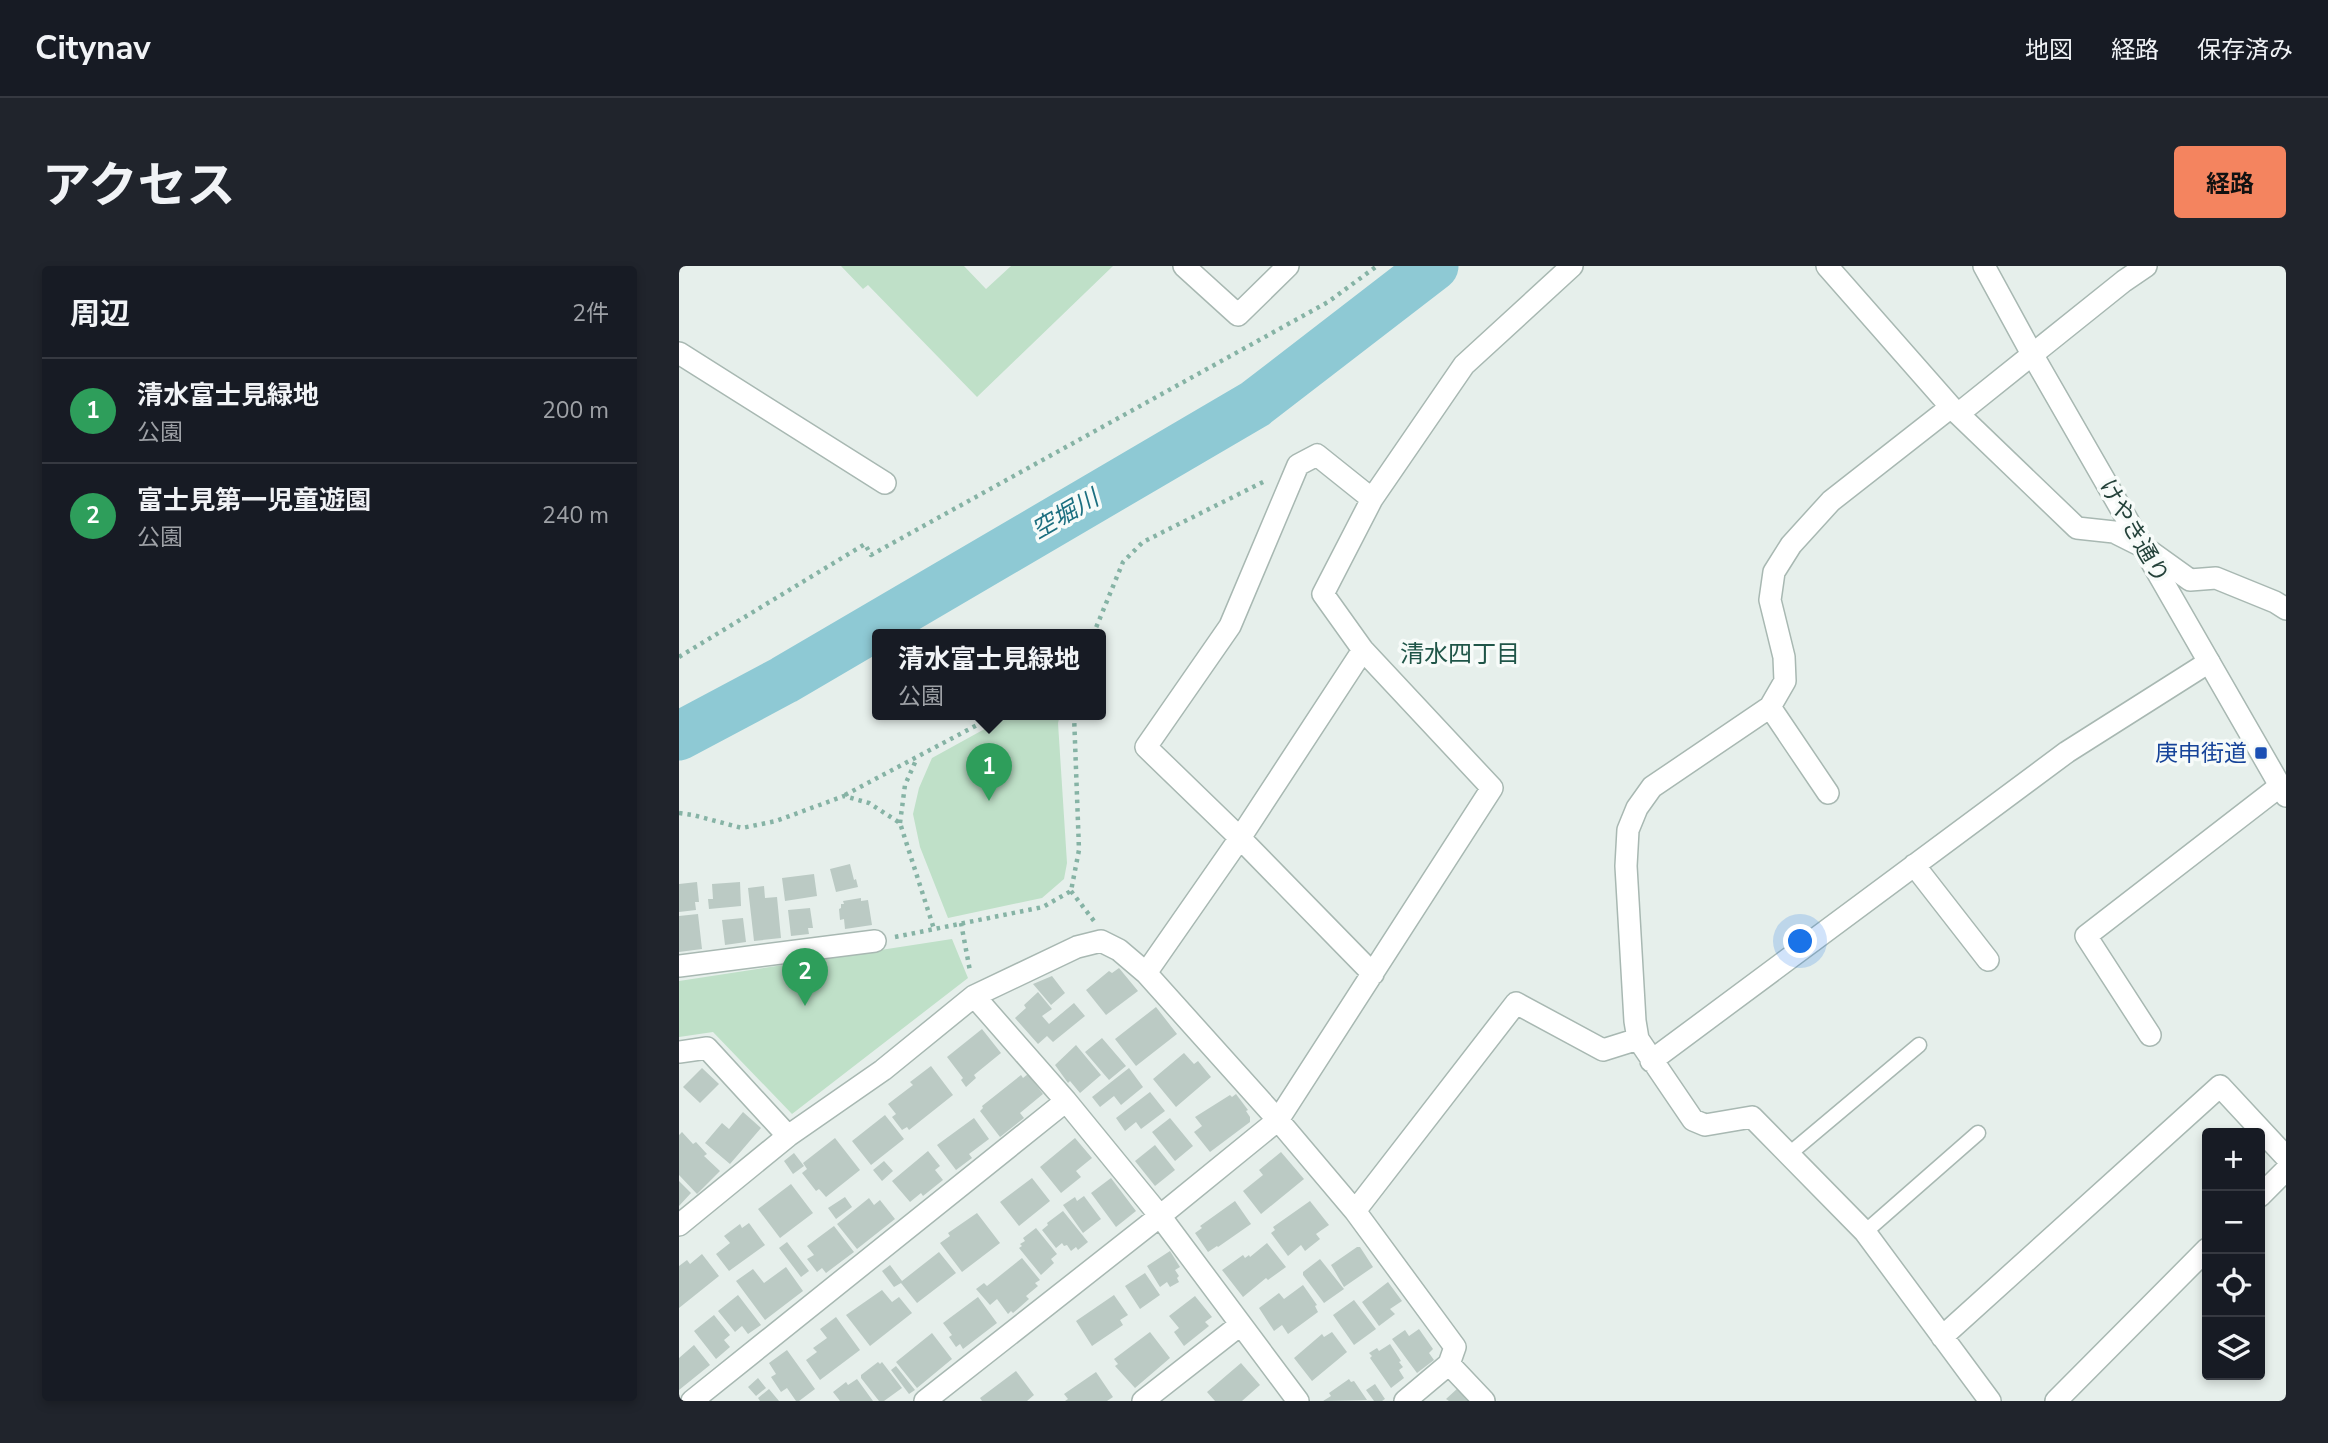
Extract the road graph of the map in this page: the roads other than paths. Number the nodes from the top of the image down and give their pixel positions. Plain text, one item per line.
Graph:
1 (1184, 266) edge
2 (1288, 266) edge
3 (1572, 266) edge
4 (1827, 266) edge
5 (1983, 266) edge
6 (2146, 266) edge
7 (679, 353) edge
8 (2032, 354) junction
9 (1955, 411) junction
10 (885, 483) dead end
11 (1372, 499) junction
12 (2144, 547) junction
13 (2286, 609) edge
14 (1363, 650) junction
15 (2209, 662) junction
16 (1770, 707) junction
17 (2283, 791) edge
18 (1828, 793) dead end
19 (1240, 838) junction
20 (1914, 865) junction
21 (875, 941) road end
22 (1988, 960) dead end
23 (679, 966) edge
24 (1146, 973) junction
25 (1373, 974) junction
26 (974, 996) junction
27 (2150, 1035) dead end
28 (1638, 1039) junction
29 (1919, 1045) dead end
30 (679, 1052) edge
31 (1651, 1061) junction
32 (1066, 1101) junction
33 (1278, 1120) junction
34 (1978, 1133) dead end
35 (788, 1136) junction
36 (1788, 1155) junction
37 (2286, 1157) edge
38 (2286, 1170) edge
39 (2265, 1191) edge
40 (1355, 1211) junction
41 (1160, 1216) junction
42 (679, 1225) edge
43 (1865, 1232) junction
44 (2202, 1254) edge
45 (1240, 1325) junction
46 (1942, 1337) junction
47 (1449, 1364) junction
48 (691, 1401) edge
49 (925, 1401) edge
50 (1143, 1401) edge
51 (1298, 1401) edge
52 (1405, 1401) edge
53 (1484, 1401) edge
54 (1990, 1401) edge
55 (2056, 1401) edge

1 - 2 street
3 - 11 street
4 - 9 street
5 - 8 street, けやき通り
6 - 8 street
7 - 10 street
8 - 9 street
8 - 12 street, けやき通り
9 - 12 street
9 - 16 street
11 - 14 street
11 - 19 street
12 - 13 street
12 - 15 street, けやき通り
14 - 19 street
14 - 25 street
15 - 17 street, けやき通り
15 - 20 street
16 - 18 street
16 - 28 street
17 - 27 street
19 - 24 street
19 - 25 street
20 - 22 street
20 - 31 street
21 - 23 street
24 - 26 street
24 - 33 street
25 - 33 street
26 - 32 street
26 - 35 street
28 - 31 street
28 - 40 street
29 - 36 lane
30 - 35 street
31 - 36 street
32 - 41 street
32 - 48 street
33 - 40 street
33 - 41 street
34 - 43 lane
35 - 42 street
36 - 43 street
37 - 46 street
38 - 39 street
40 - 47 street
41 - 45 street
41 - 49 street
43 - 46 street
44 - 55 street
45 - 50 street
45 - 51 street
46 - 54 street
47 - 52 street
47 - 53 street

